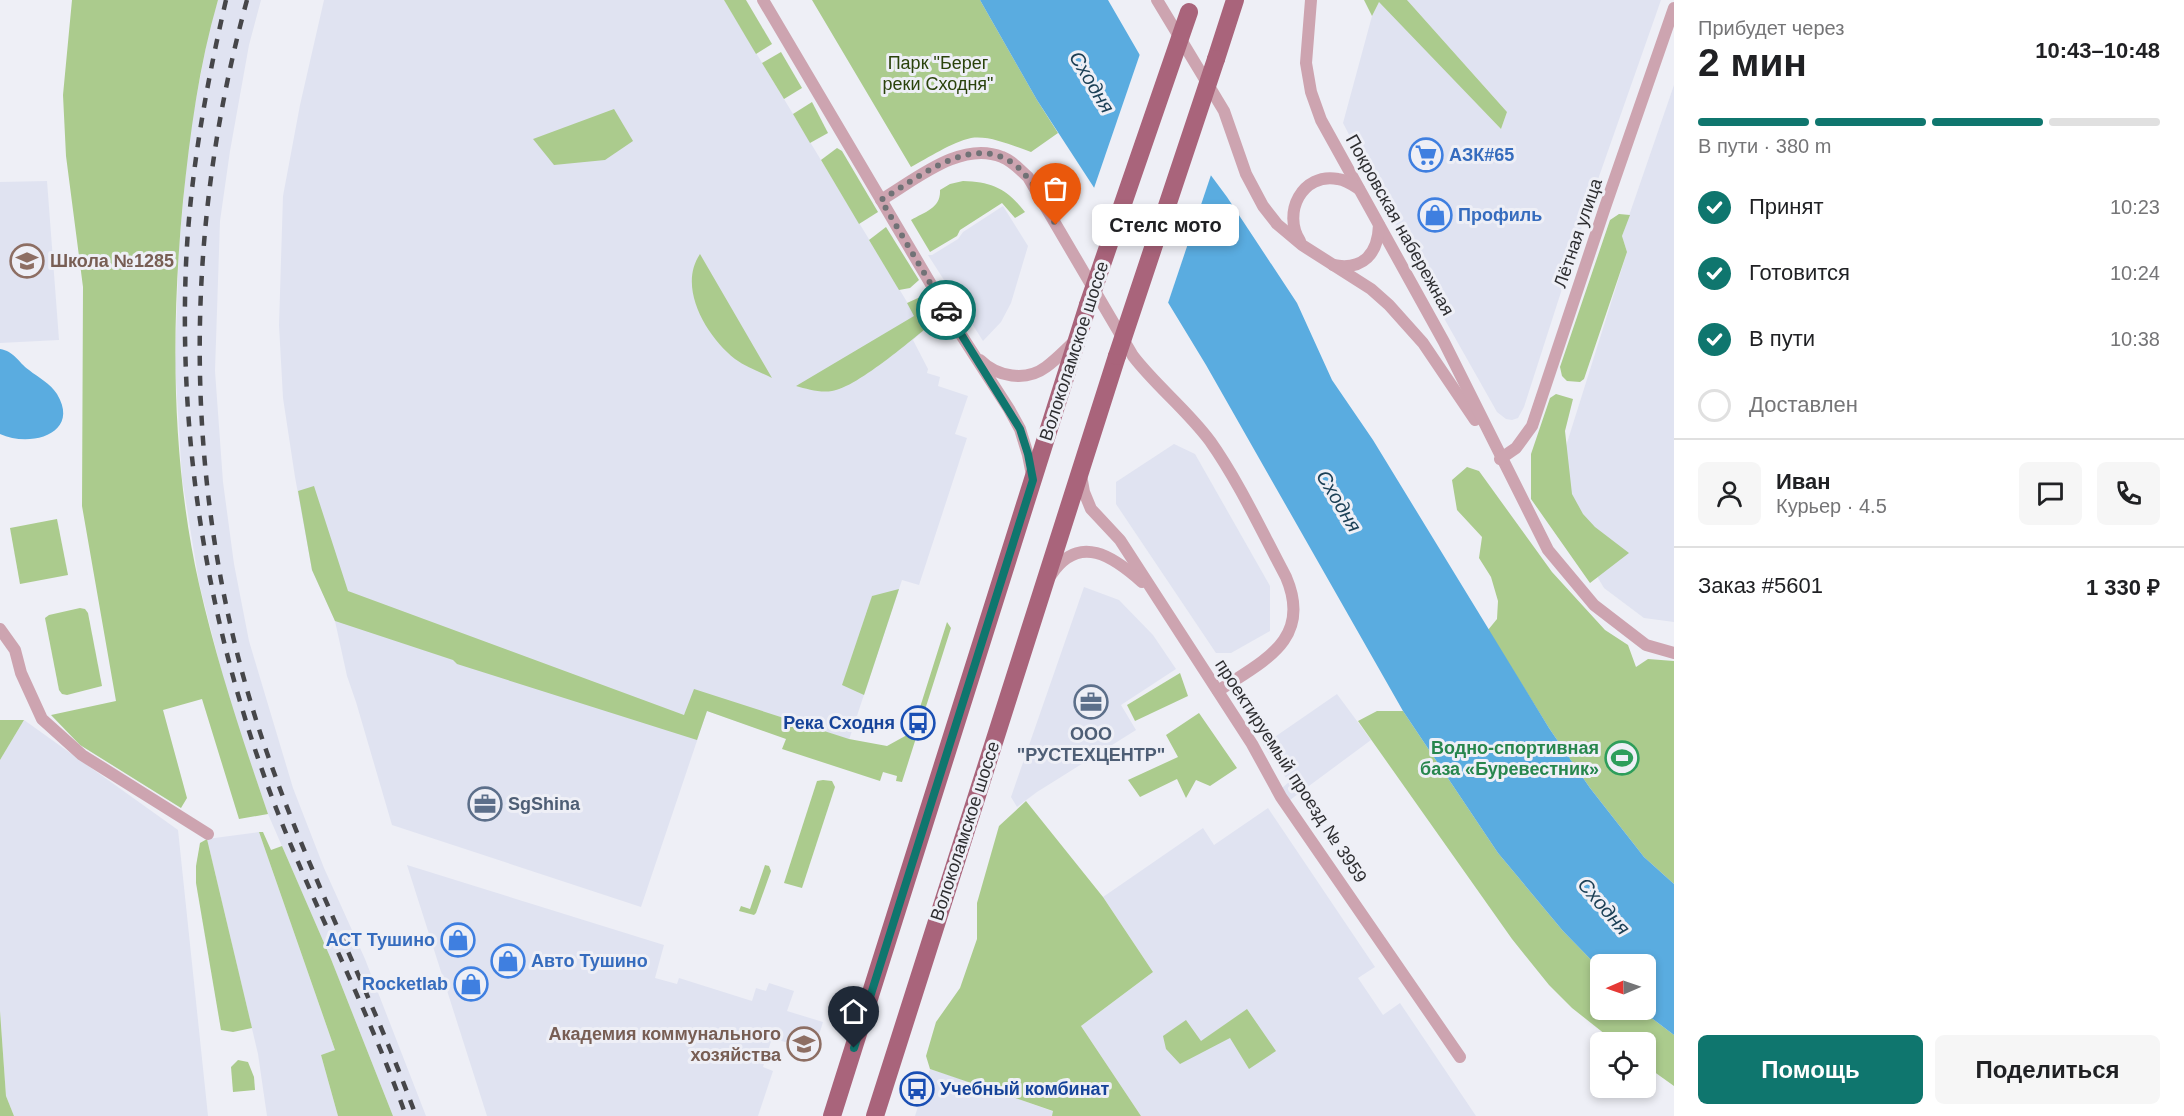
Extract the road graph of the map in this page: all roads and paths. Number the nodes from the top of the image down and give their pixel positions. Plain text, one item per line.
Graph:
1 (763, 0) edge
2 (1157, 0) edge
3 (1235, 0) edge
4 (1311, 0) edge
5 (1190, 6) edge
6 (1674, 8) edge
7 (1359, 189) junction
8 (881, 200) junction
9 (1379, 224) junction
10 (1302, 244) junction
11 (1332, 265) junction
12 (1077, 339) junction
13 (968, 348) junction
14 (1500, 459) junction
15 (1080, 470) junction
16 (1033, 480) junction
17 (1042, 591) junction
18 (1154, 592) junction
19 (0, 629) edge
20 (1674, 652) edge
21 (1218, 691) junction
22 (208, 834) dead end
23 (1460, 1057) dead end
24 (832, 1116) edge
25 (875, 1116) edge

1 - 8 street
2 - 10 street, Покровская набережная
3 - 15 main road, Волоколамское шоссе, bridge
4 - 7 street, Покровская набережная
5 - 12 main road, Волоколамское шоссе, bridge
6 - 14 street, Лётная улица
7 - 9 street, Покровская набережная
7 - 10 street
8 - 13 street
8 - 21 street
9 - 11 street
9 - 14 street, Покровская набережная
10 - 11 street, Покровская набережная
11 - 14 street, Покровская набережная
12 - 13 street
12 - 16 main road, Волоколамское шоссе
13 - 16 street
14 - 20 street, Покровская набережная
15 - 17 main road, Волоколамское шоссе
15 - 18 street, проектируемый проезд № 3959
16 - 24 main road, Волоколамское шоссе
17 - 18 street, проектируемый проезд № 3959
17 - 25 main road, Волоколамское шоссе
18 - 21 street, проектируемый проезд № 3959
19 - 22 street
21 - 23 street, проектируемый проезд № 3959

